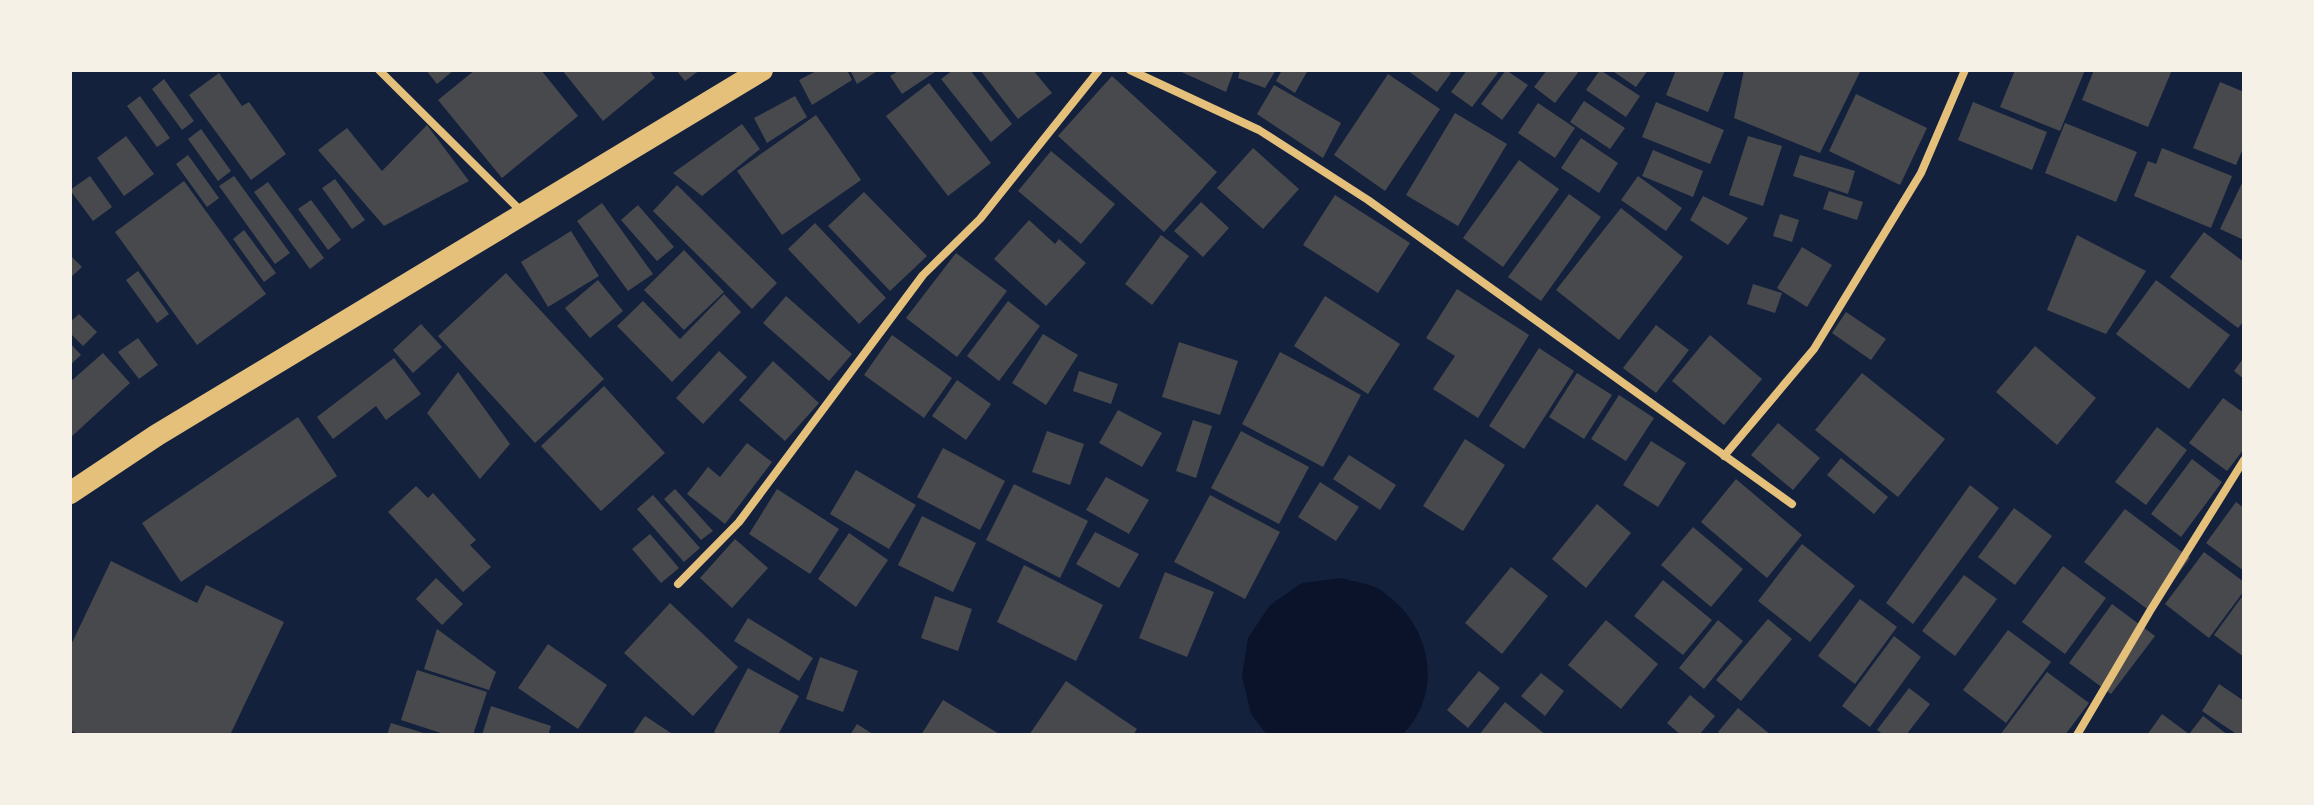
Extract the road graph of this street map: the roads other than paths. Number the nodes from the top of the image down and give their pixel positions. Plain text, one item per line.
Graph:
1 (379, 70) edge
2 (762, 70) edge
3 (1099, 70) edge
4 (1130, 70) edge
5 (1965, 70) edge
6 (524, 214) junction
7 (1724, 456) junction
8 (2244, 460) edge
9 (70, 493) edge
10 (1792, 504) dead end
11 (678, 584) dead end
12 (2077, 735) edge

1 - 6 street
2 - 6 highway
3 - 11 street
4 - 7 street
5 - 7 street
6 - 9 highway
7 - 10 street
8 - 12 street

